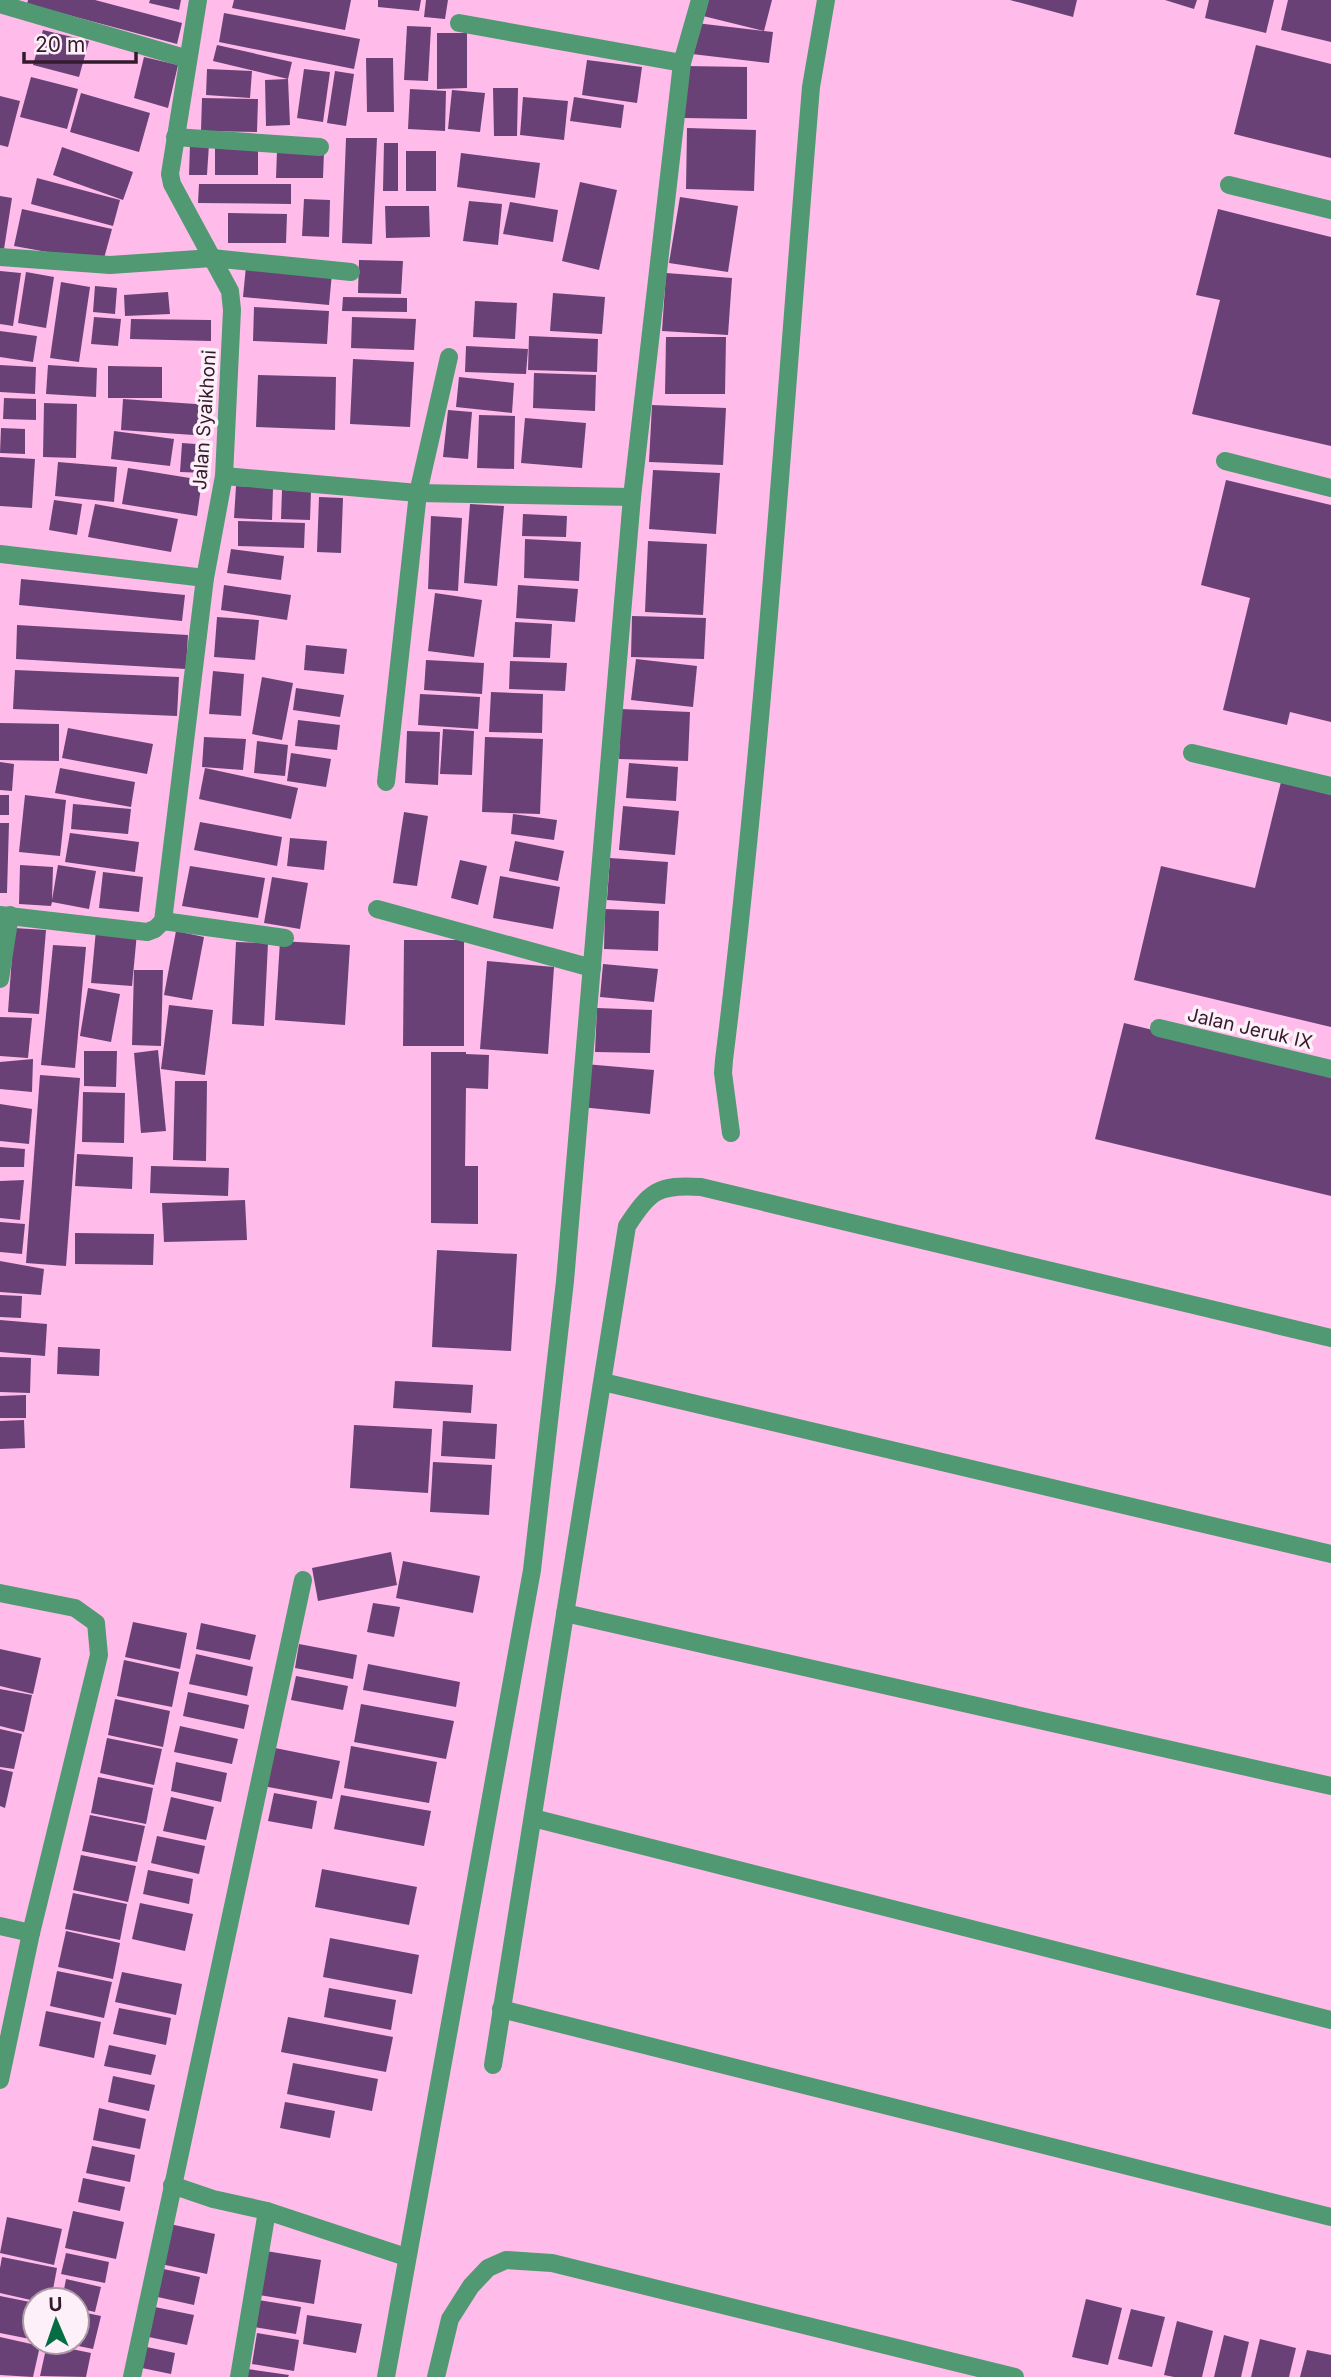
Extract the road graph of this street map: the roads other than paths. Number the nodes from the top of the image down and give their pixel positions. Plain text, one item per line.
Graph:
1 (198, 0) edge
2 (700, 0) edge
3 (826, 0) edge
4 (0, 4) edge
5 (460, 23) dead end
6 (188, 59) junction
7 (682, 63) junction
8 (175, 138) junction
9 (320, 147) dead end
10 (1229, 185) dead end
11 (1331, 210) edge
12 (0, 257) edge
13 (212, 258) junction
14 (351, 272) dead end
15 (449, 357) dead end
16 (1225, 461) dead end
17 (224, 476) junction
18 (1331, 488) edge
19 (418, 493) junction
20 (632, 497) junction
21 (0, 554) edge
22 (205, 578) junction
23 (1192, 754) dead end
24 (386, 782) dead end
25 (1331, 786) edge
26 (377, 909) dead end
27 (5, 915) edge
28 (163, 920) junction
29 (285, 938) dead end
30 (592, 968) junction
31 (0, 979) edge
32 (1159, 1028) dead end
33 (1331, 1069) edge
34 (731, 1133) dead end
35 (1331, 1338) edge
36 (603, 1382) junction
37 (1331, 1554) edge
38 (303, 1580) dead end
39 (0, 1593) edge
40 (565, 1613) junction
41 (1331, 1786) edge
42 (533, 1818) junction
43 (0, 1926) edge
44 (32, 1933) junction
45 (501, 2009) junction
46 (1331, 2020) edge
47 (493, 2065) dead end
48 (0, 2080) edge
49 (173, 2185) junction
50 (267, 2211) junction
51 (1331, 2217) edge
52 (406, 2257) junction
53 (132, 2377) edge
54 (239, 2377) edge
55 (386, 2377) edge
56 (436, 2377) edge
57 (1015, 2377) edge

1 - 6 street, Jalan Syaikhoni
2 - 7 street
3 - 34 street
4 - 6 street
5 - 7 street
6 - 8 street, Jalan Syaikhoni
7 - 20 street
8 - 9 street
8 - 13 street, Jalan Syaikhoni
10 - 11 street
12 - 13 street
13 - 14 street
13 - 17 street, Jalan Syaikhoni
15 - 19 street
16 - 18 street
17 - 19 street
17 - 22 street, Jalan Syaikhoni
19 - 20 street
19 - 24 street
20 - 30 street
21 - 22 street
22 - 28 street, Jalan Syaikhoni
23 - 25 street
26 - 30 street
27 - 28 street
27 - 31 street
28 - 29 street
30 - 52 street
32 - 33 street, Jalan Jeruk IX
35 - 36 street
36 - 37 street
36 - 40 street
38 - 49 street
39 - 44 street
40 - 41 street
40 - 42 street
42 - 45 street
42 - 46 street
43 - 44 street
44 - 48 street
45 - 47 street
45 - 51 street
49 - 50 street
49 - 53 street
50 - 52 street
50 - 54 street
52 - 55 street
56 - 57 street

